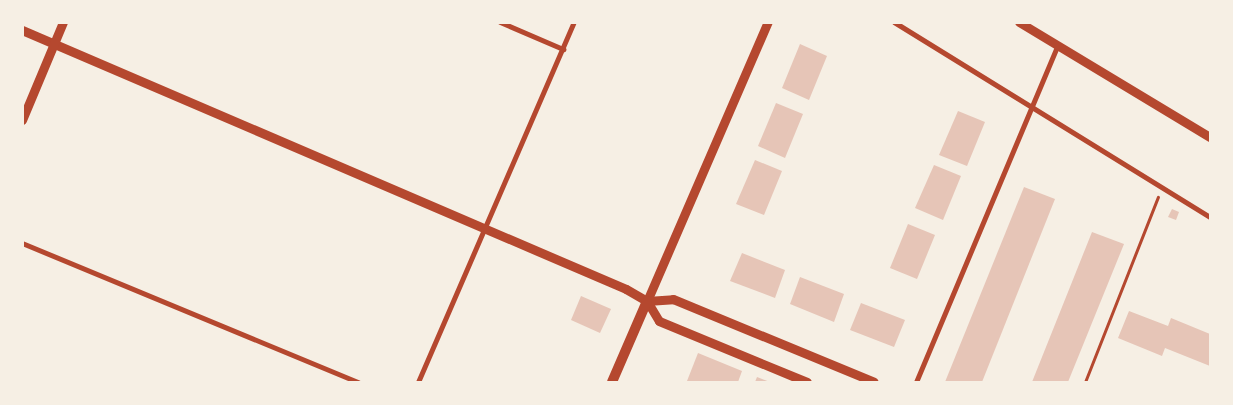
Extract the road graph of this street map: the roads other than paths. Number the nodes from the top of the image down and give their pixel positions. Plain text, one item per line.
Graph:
1 (63, 22) edge
2 (500, 22) edge
3 (574, 22) edge
4 (768, 22) edge
5 (894, 22) edge
6 (1019, 22) edge
7 (22, 30) edge
8 (54, 44) junction
9 (1057, 46) junction
10 (563, 49) junction
11 (1032, 109) junction
12 (22, 120) edge
13 (1209, 132) edge
14 (1210, 217) edge
15 (484, 229) junction
16 (22, 243) edge
17 (647, 301) junction
18 (358, 382) edge
19 (418, 382) edge
20 (612, 382) edge
21 (807, 382) edge
22 (874, 382) edge
23 (916, 382) edge

1 - 8 street
2 - 10 street
3 - 10 street
4 - 17 street
5 - 11 street
6 - 9 street
7 - 8 street
8 - 12 street
8 - 15 street
9 - 11 street
9 - 13 street
10 - 15 street
11 - 14 street
11 - 23 street
15 - 17 street
15 - 19 street
16 - 18 street
17 - 20 main road
17 - 21 street
17 - 22 street

